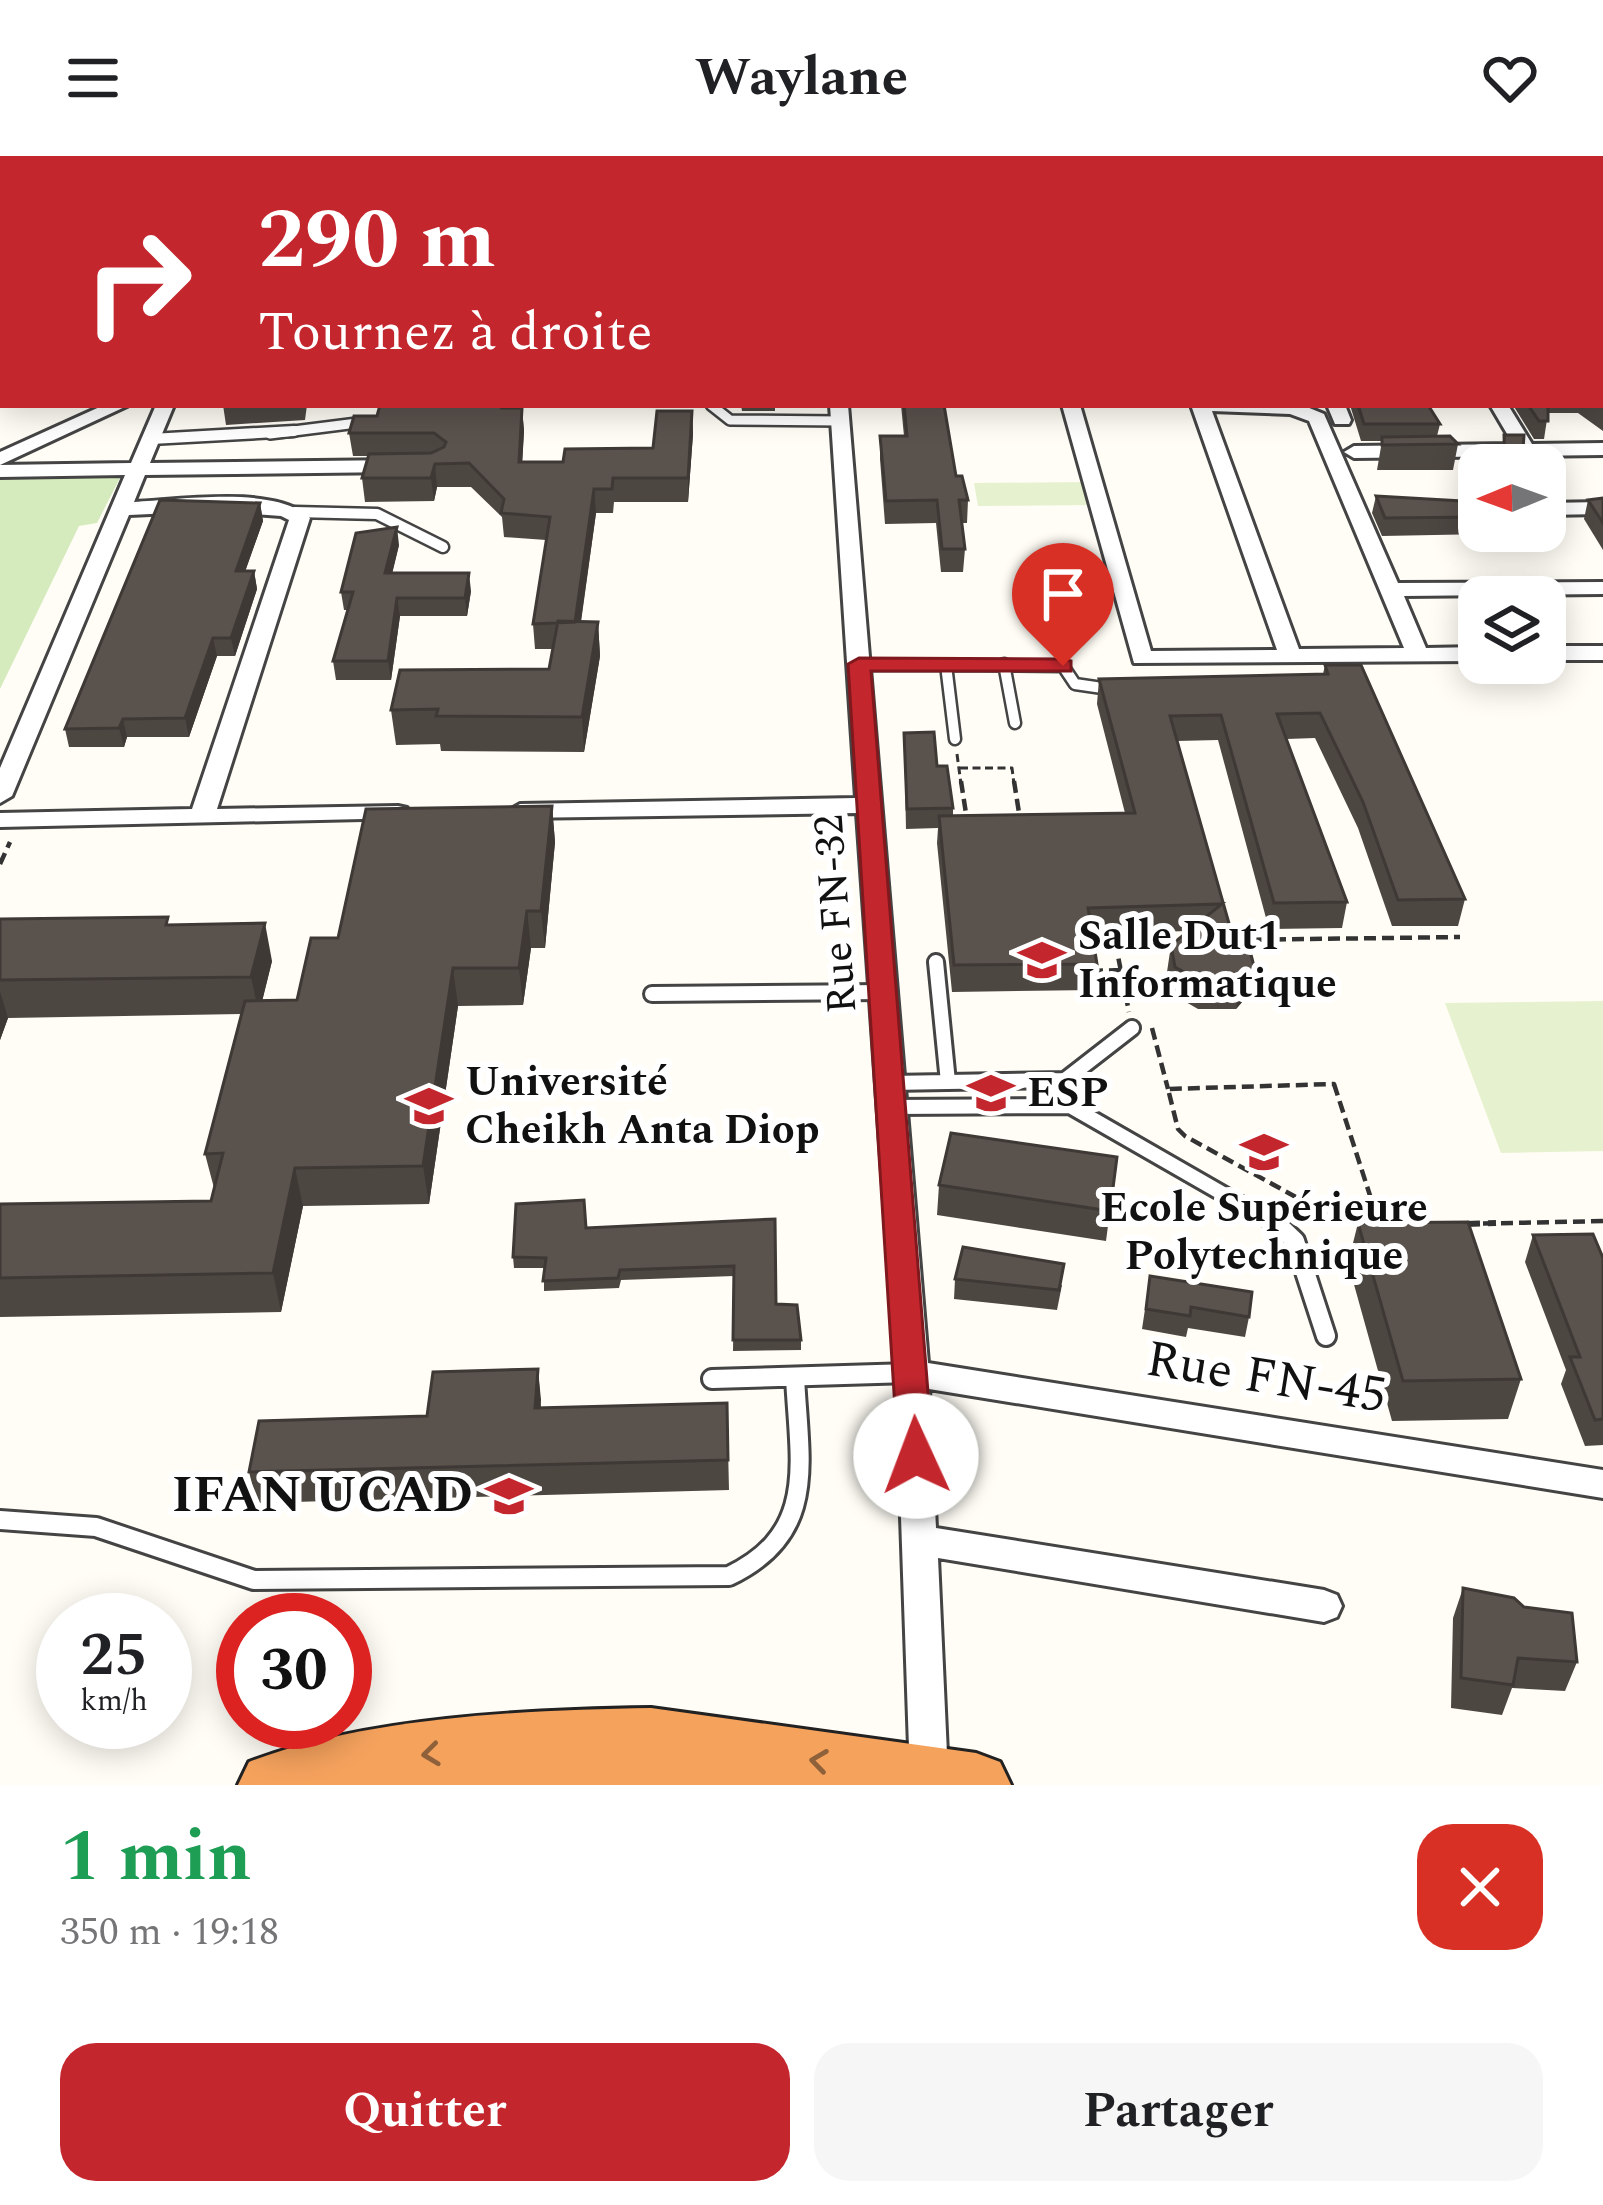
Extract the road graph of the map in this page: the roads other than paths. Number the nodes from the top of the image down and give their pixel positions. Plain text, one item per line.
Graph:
1 (113, 408) edge
2 (164, 408) edge
3 (715, 408) edge
4 (1072, 408) edge
5 (1202, 408) edge
6 (1293, 408) edge
7 (1501, 408) edge
8 (839, 413) edge
9 (357, 423) edge
10 (151, 439) junction
11 (1522, 444) edge
12 (1566, 449) edge
13 (1603, 449) edge
14 (1354, 452) dead end
15 (1458, 457) edge
16 (0, 459) edge
17 (411, 466) edge
18 (138, 470) junction
19 (0, 471) edge
20 (1603, 508) edge
21 (122, 509) junction
22 (1566, 509) edge
23 (295, 512) junction
24 (443, 547) dead end
25 (1603, 587) edge
26 (1389, 590) junction
27 (1603, 652) edge
28 (1566, 653) edge
29 (1458, 654) edge
30 (1418, 655) junction
31 (1291, 656) junction
32 (859, 664) junction
33 (946, 664) junction
34 (1004, 664) junction
35 (1144, 689) edge
36 (1015, 723) dead end
37 (955, 739) road end
38 (0, 796) edge
39 (870, 805) junction
40 (496, 812) edge
41 (426, 813) edge
42 (202, 817) junction
43 (0, 820) edge
44 (936, 962) dead end
45 (884, 992) junction
46 (652, 994) dead end
47 (1132, 1028) dead end
48 (948, 1082) junction
49 (891, 1095) junction
50 (1326, 1336) dead end
51 (912, 1373) junction
52 (795, 1377) junction
53 (712, 1379) dead end
54 (1603, 1484) edge
55 (0, 1520) edge
56 (919, 1540) junction
57 (1324, 1606) dead end
58 (952, 1780) edge
59 (273, 1785) edge
60 (493, 1785) edge
61 (711, 1785) edge

1 - 16 street
2 - 10 street
3 - 8 lane
4 - 31 street
5 - 31 street
6 - 26 street
7 - 11 street
8 - 32 street, Rue FN-32
9 - 10 lane
10 - 18 street
12 - 13 street
14 - 15 street
17 - 18 street
18 - 19 street
18 - 21 street
20 - 22 street
21 - 23 street
21 - 38 street
23 - 24 lane
23 - 42 street
25 - 26 street
26 - 30 street
27 - 28 street
29 - 30 street
30 - 31 street
32 - 33 lane
32 - 39 street, Rue FN-32
33 - 34 lane
33 - 37 lane
34 - 35 lane
34 - 36 lane
39 - 40 street
39 - 45 street, Rue FN-32
41 - 42 street
42 - 43 street
44 - 48 lane
45 - 46 lane
45 - 49 street, Rue FN-32
47 - 48 lane
48 - 49 lane
49 - 50 lane
49 - 51 street, Rue FN-32
51 - 52 lane
51 - 54 street, Rue FN-45
51 - 56 street, Rue FN-32
52 - 53 lane
52 - 55 lane
56 - 57 street
56 - 58 street, Rue FN-32
58 -> 59 highway
60 - 61 highway

